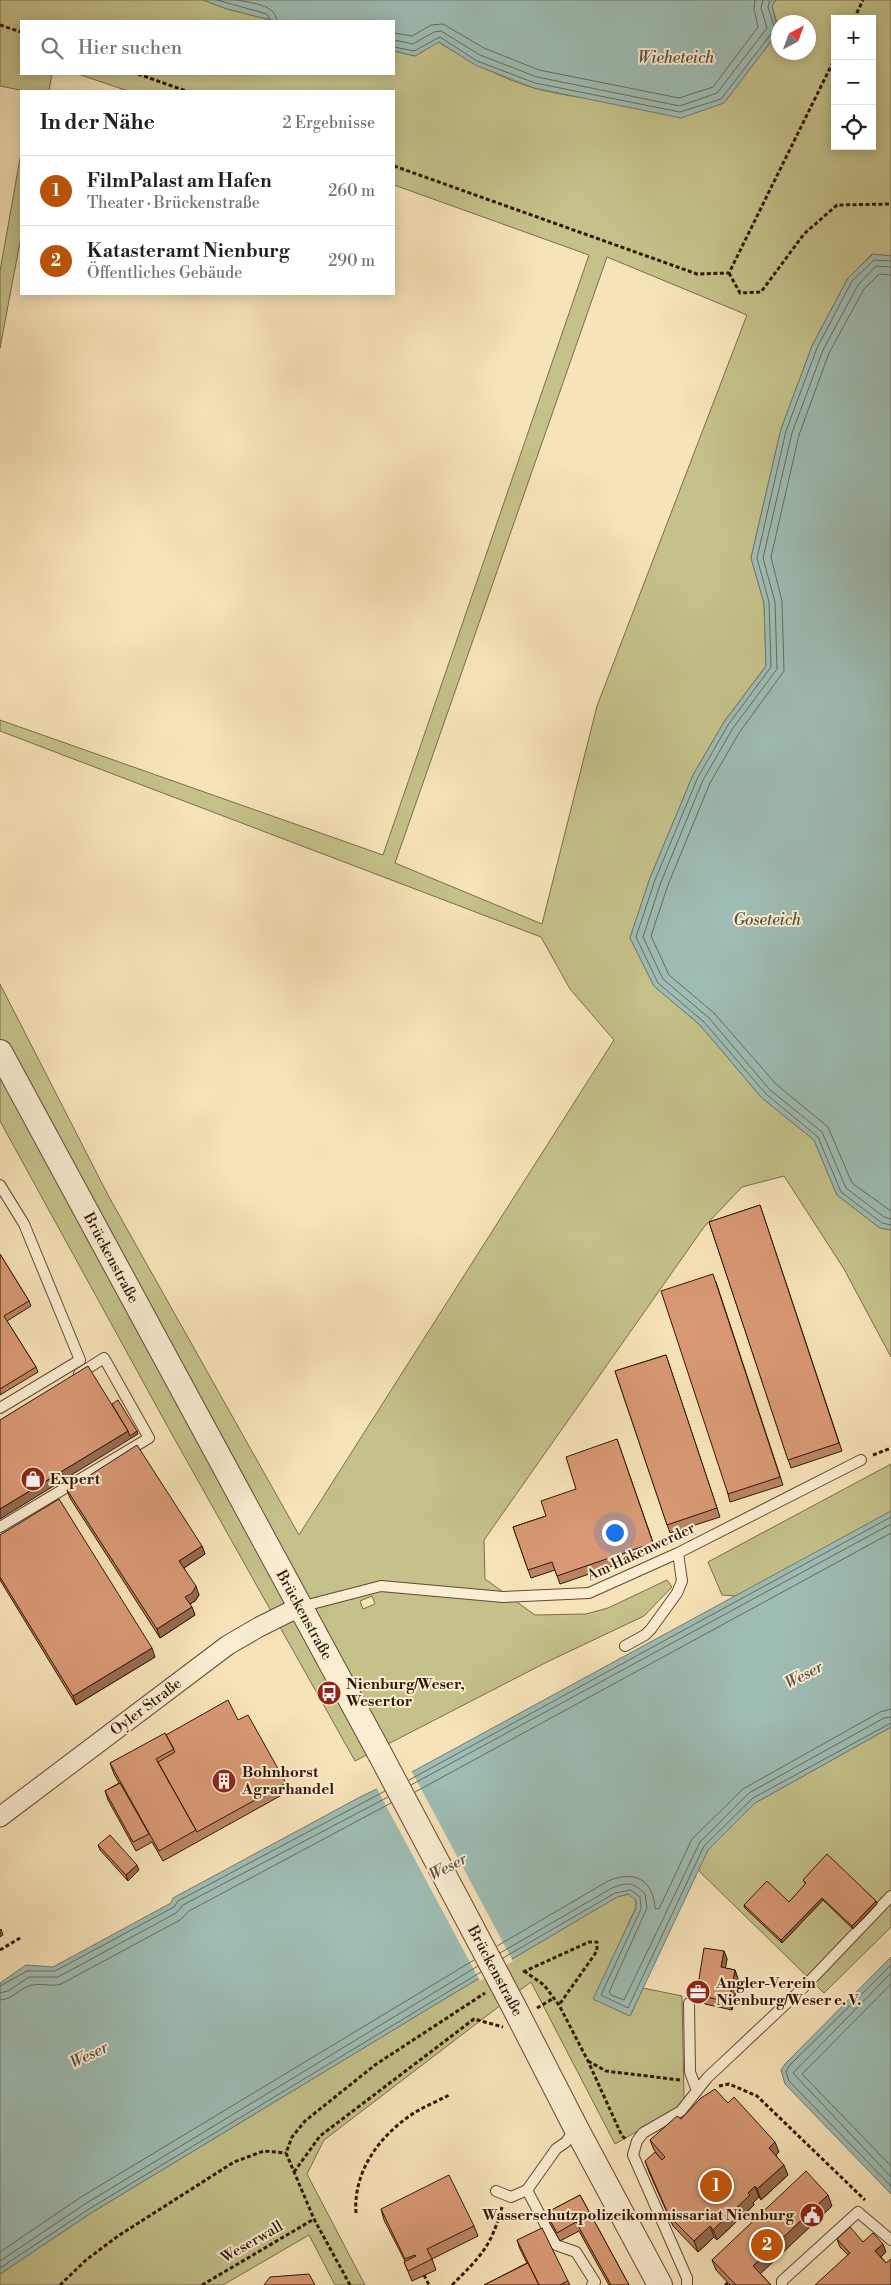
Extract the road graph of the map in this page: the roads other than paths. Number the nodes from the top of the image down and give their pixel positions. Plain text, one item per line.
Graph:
1 (0, 1052) edge
2 (0, 1185) edge
3 (72, 1378) edge
4 (0, 1408) edge
5 (861, 1460) road end
6 (0, 1527) edge
7 (678, 1553) junction
8 (299, 1607) junction
9 (625, 1646) dead end
10 (0, 1817) edge
11 (891, 1896) edge
12 (689, 2003) dead end
13 (697, 2091) junction
14 (576, 2128) junction
15 (526, 2190) junction
16 (501, 2192) road end
17 (891, 2240) edge
18 (592, 2285) edge
19 (660, 2285) edge
20 (687, 2285) edge
21 (782, 2285) edge

1 - 8 street, Brückenstraße
2 - 4 lane
3 - 6 lane
5 - 7 lane, Am Hakenwerder
7 - 8 lane, Am Hakenwerder
7 - 9 lane
8 - 10 street, Oyler Straße
8 - 14 street, Brückenstraße, bridge
11 - 13 lane
12 - 13 lane
13 - 20 lane
14 - 15 lane
14 - 19 street, Brückenstraße
15 - 16 lane
15 - 18 lane
17 - 21 lane

